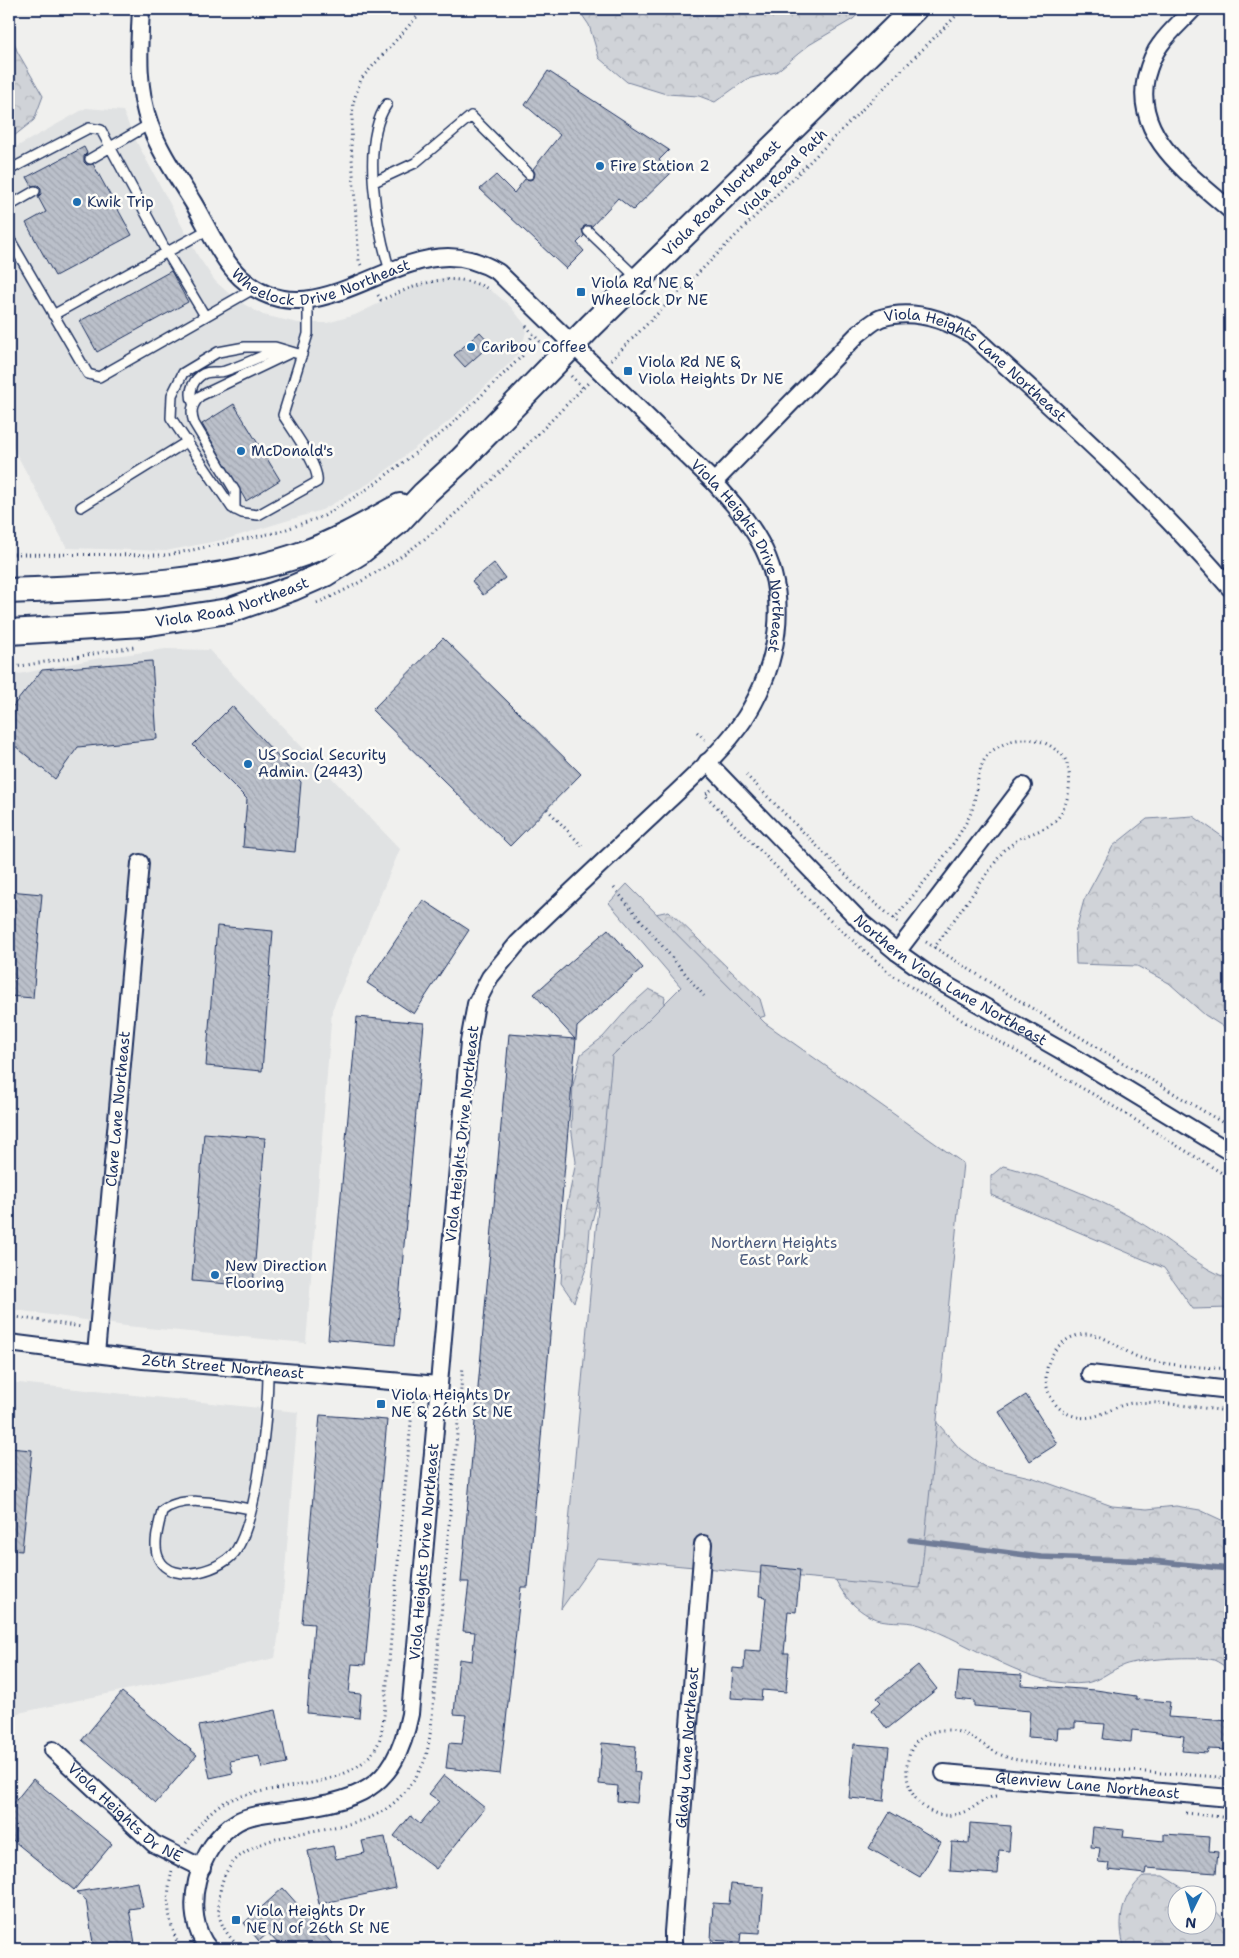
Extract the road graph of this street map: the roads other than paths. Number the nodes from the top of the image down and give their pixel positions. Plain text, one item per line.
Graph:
1 (141, 9) edge
2 (914, 9) edge
3 (1193, 9) edge
4 (387, 104) dead end
5 (150, 124) junction
6 (112, 147) junction
7 (90, 159) dead end
8 (9, 170) edge
9 (529, 174) dead end
10 (374, 182) junction
11 (35, 192) dead end
12 (9, 206) edge
13 (1230, 210) edge
14 (209, 229) junction
15 (588, 231) dead end
16 (9, 238) edge
17 (166, 251) junction
18 (390, 271) junction
19 (638, 279) junction
20 (255, 288) junction
21 (308, 300) junction
22 (53, 315) junction
23 (205, 316) junction
24 (573, 344) junction
25 (279, 349) junction
26 (297, 354) junction
27 (193, 403) junction
28 (188, 441) junction
29 (714, 482) junction
30 (424, 494) junction
31 (81, 508) dead end
32 (235, 510) junction
33 (1230, 588) edge
34 (9, 591) edge
35 (9, 632) edge
36 (707, 762) junction
37 (1023, 786) dead end
38 (140, 863) dead end
39 (897, 952) junction
40 (1230, 1152) edge
41 (9, 1343) edge
42 (96, 1354) junction
43 (268, 1370) junction
44 (1090, 1374) dead end
45 (438, 1385) junction
46 (1230, 1390) edge
47 (252, 1509) junction
48 (703, 1544) dead end
49 (53, 1750) dead end
50 (944, 1772) dead end
51 (1230, 1798) edge
52 (202, 1868) junction
53 (208, 1949) edge
54 (674, 1949) edge

1 - 5 street, Wheelock Drive Northeast
2 - 19 main road, Viola Road Northeast
3 - 13 street
4 - 10 lane
5 - 6 lane
5 - 14 street, Wheelock Drive Northeast
6 - 7 lane
6 - 8 lane
6 - 17 lane
9 - 10 lane
10 - 18 lane
11 - 12 lane
14 - 17 lane
14 - 20 street, Wheelock Drive Northeast
15 - 19 lane
16 - 22 lane
17 - 22 lane
17 - 23 lane
18 - 21 street, Wheelock Drive Northeast
18 - 24 street, Wheelock Drive Northeast
19 - 24 main road, Viola Road Northeast
20 - 21 street, Wheelock Drive Northeast
20 - 23 lane
21 - 26 lane
22 - 23 lane
24 - 29 street, Viola Heights Drive Northeast
24 - 30 main road, Viola Road Northeast
25 - 26 lane
25 - 27 lane
25 - 28 lane
26 - 27 lane
26 - 32 lane
27 - 32 lane
28 - 31 lane
28 - 32 lane
29 - 33 street, Viola Heights Lane Northeast
29 - 36 street, Viola Heights Drive Northeast
30 - 34 main road, Viola Road Northeast
30 - 35 main road, Viola Road Northeast
36 - 39 street, Northern Viola Lane Northeast
36 - 45 street, Viola Heights Drive Northeast
37 - 39 street
38 - 42 street, Clare Lane Northeast
39 - 40 street, Northern Viola Lane Northeast
41 - 42 street, 26th Street Northeast
42 - 43 street, 26th Street Northeast
43 - 45 street, 26th Street Northeast
43 - 47 lane
44 - 46 street
45 - 52 street, Viola Heights Drive Northeast
47 - 47 lane
48 - 54 street, Glady Lane Northeast
49 - 52 street, Viola Heights Dr NE
50 - 51 street, Glenview Lane Northeast
52 - 53 street, Viola Heights Drive Northeast

